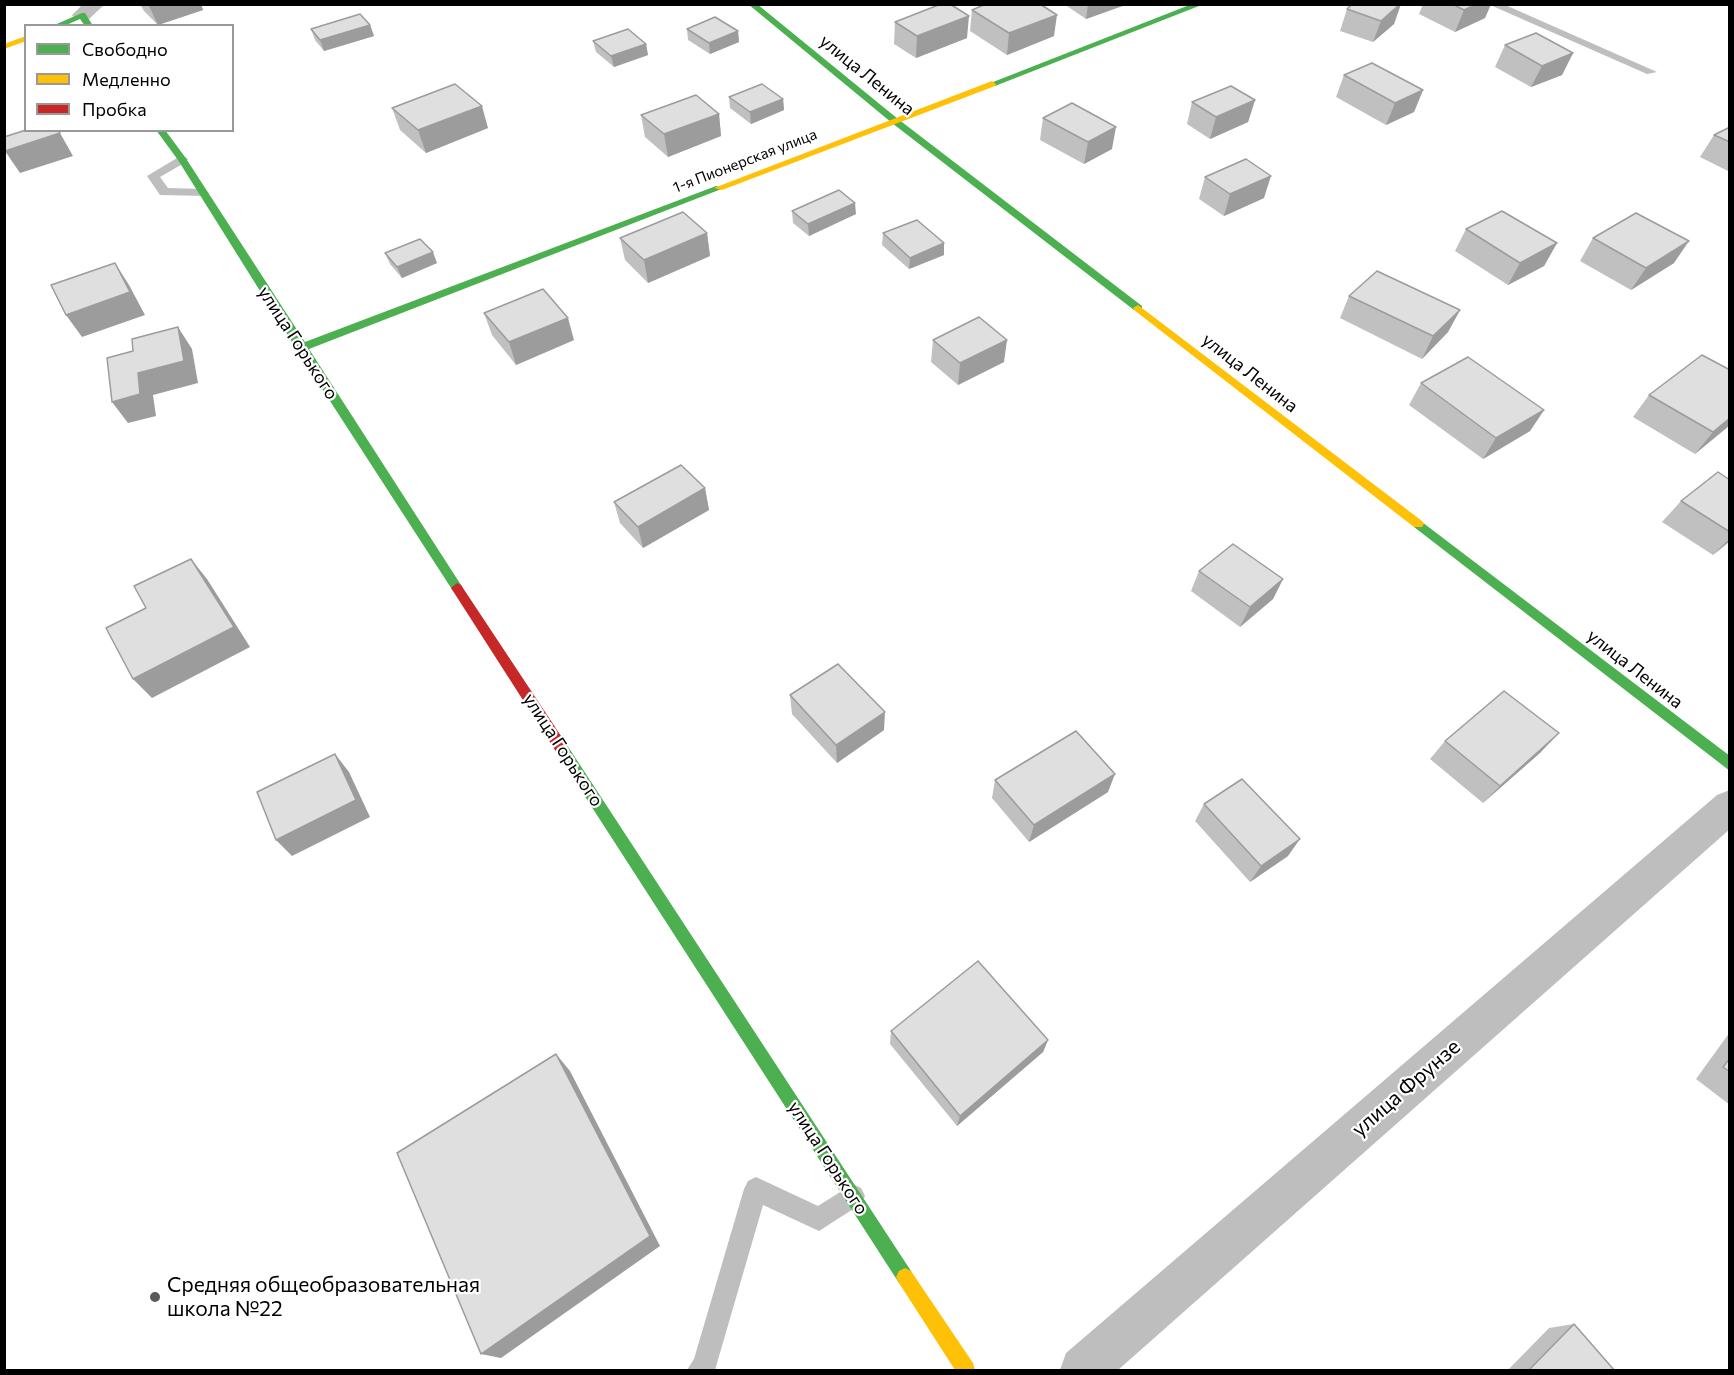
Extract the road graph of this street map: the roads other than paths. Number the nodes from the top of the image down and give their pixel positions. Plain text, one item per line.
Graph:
1 (752, 4) edge
2 (1200, 4) edge
3 (1493, 4) edge
4 (89, 15) edge
5 (62, 24) edge
6 (24, 39) edge
7 (4, 47) edge
8 (1651, 72) dead end
9 (895, 121) junction
10 (162, 132) edge
11 (182, 159) junction
12 (203, 192) junction
13 (301, 348) junction
14 (1730, 765) edge
15 (1730, 806) edge
16 (853, 1196) junction
17 (700, 1371) edge
18 (966, 1371) edge
19 (1083, 1371) edge

1 - 9 street, улица Ленина
2 - 9 street, 1-я Пионерская улица
3 - 8 lane
4 - 5 street
6 - 7 street
9 - 13 street, 1-я Пионерская улица
9 - 14 street, улица Ленина
10 - 11 street, улица Горького
11 - 12 street, улица Горького
11 - 12 lane
12 - 13 street, улица Горького
13 - 16 street, улица Горького
15 - 19 street, улица Фрунзе
16 - 17 lane
16 - 18 street, улица Горького

